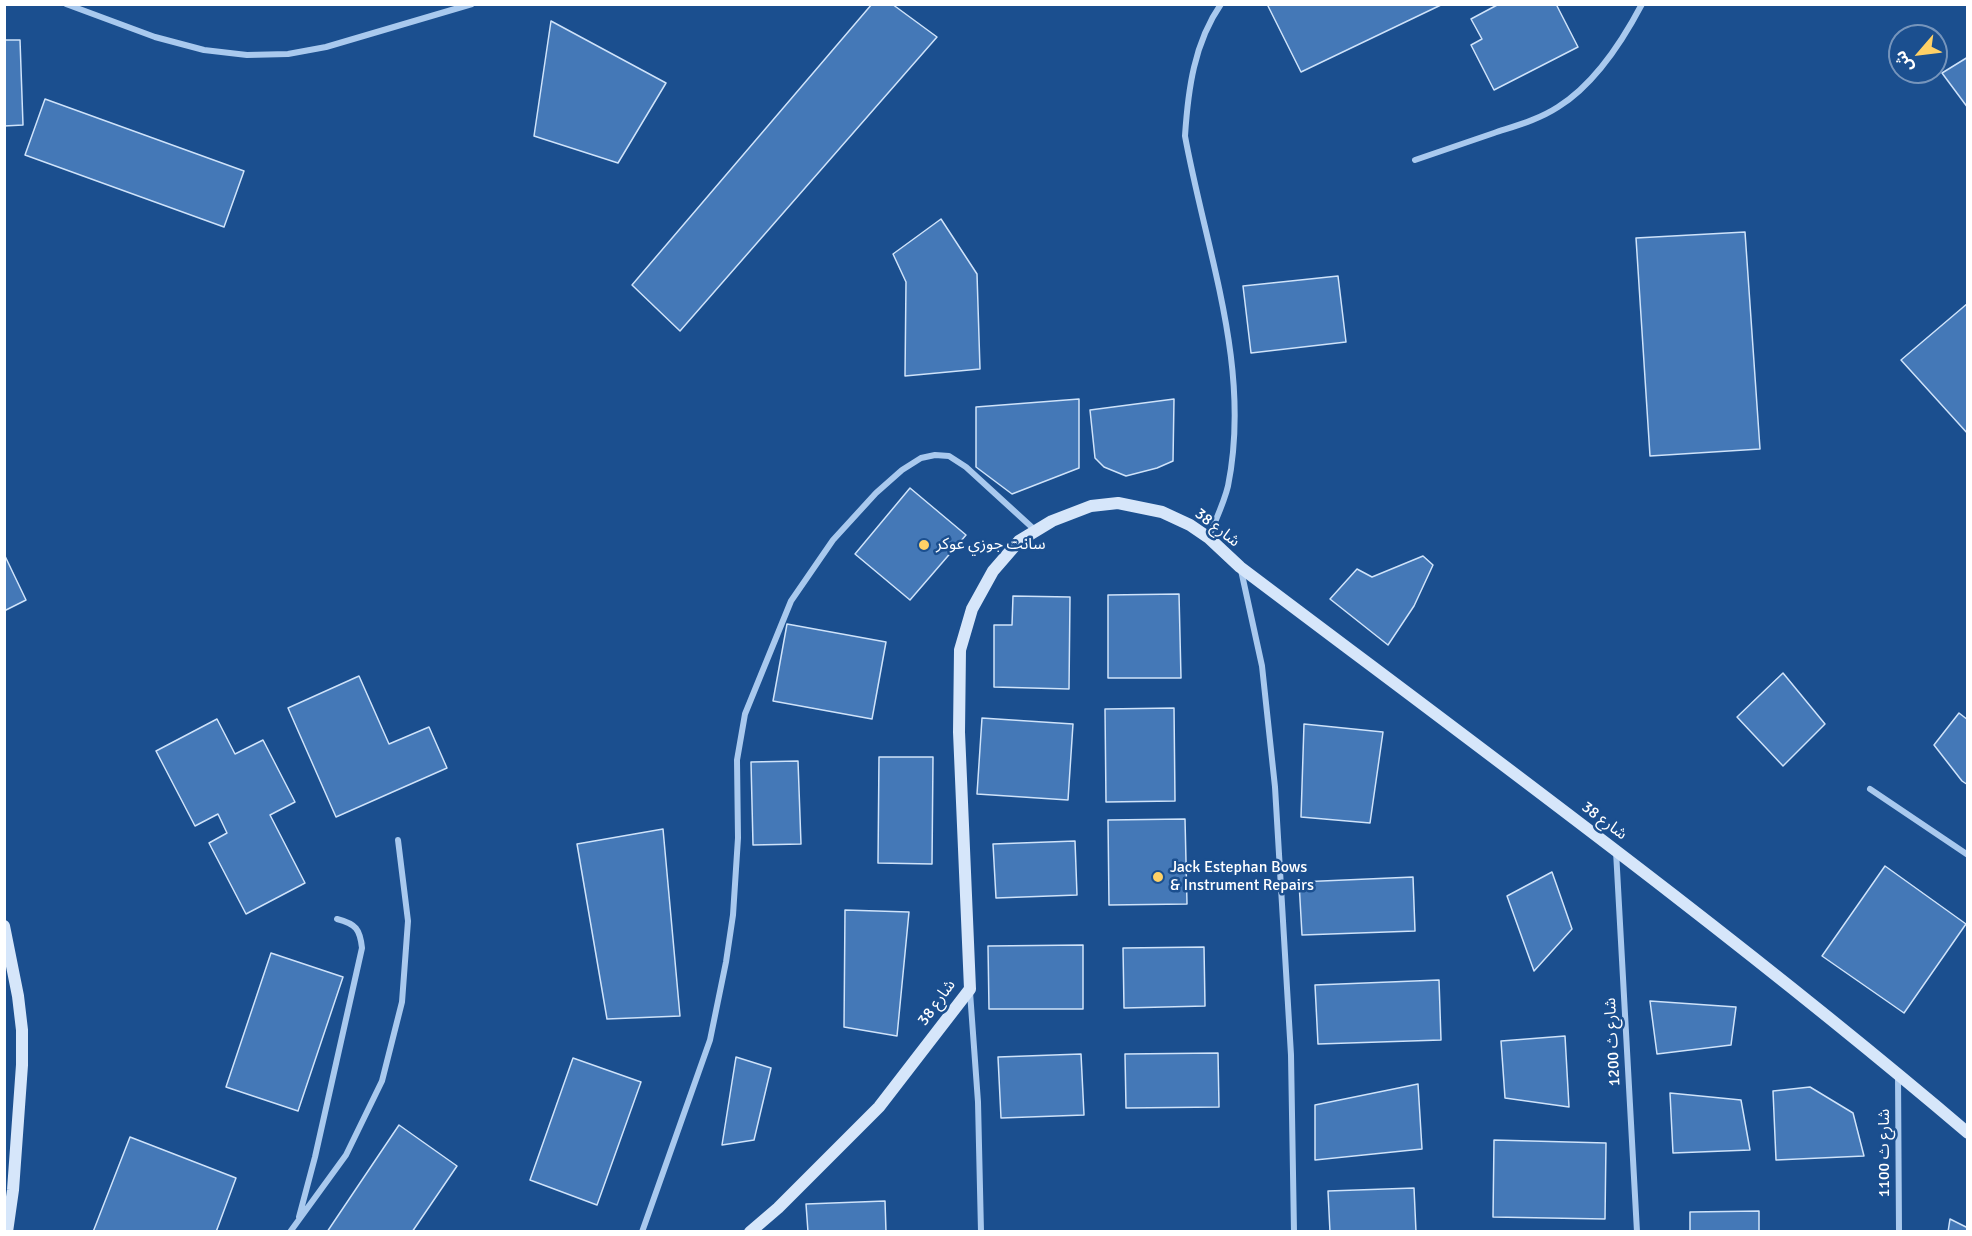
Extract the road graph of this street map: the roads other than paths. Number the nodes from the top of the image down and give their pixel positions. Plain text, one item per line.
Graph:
1 (66, 4) edge
2 (472, 4) edge
3 (1221, 4) edge
4 (1642, 4) edge
5 (1415, 160) dead end
6 (1036, 531) junction
7 (1209, 538) junction
8 (1240, 567) junction
9 (1870, 789) dead end
10 (398, 840) dead end
11 (1616, 850) junction
12 (1968, 855) edge
13 (337, 919) dead end
14 (4, 926) edge
15 (970, 989) junction
16 (1898, 1074) junction
17 (1968, 1133) edge
18 (298, 1220) junction
19 (7, 1232) edge
20 (290, 1232) edge
21 (642, 1232) edge
22 (750, 1232) edge
23 (981, 1232) edge
24 (1294, 1232) edge
25 (1637, 1232) edge
26 (1899, 1232) edge

1 - 2 street
3 - 7 street
4 - 5 street
6 - 7 street, شارع 38
6 - 15 street, شارع 38
6 - 21 street
7 - 8 street, شارع 38
8 - 11 street, شارع 38
8 - 24 street
9 - 12 street
10 - 18 street
11 - 16 street, شارع 38
11 - 25 street, شارع ث 1200
13 - 18 street
14 - 19 street
15 - 22 street, شارع 38
15 - 23 street
16 - 17 street, شارع 38
16 - 26 street, شارع ث 1100
18 - 20 street

